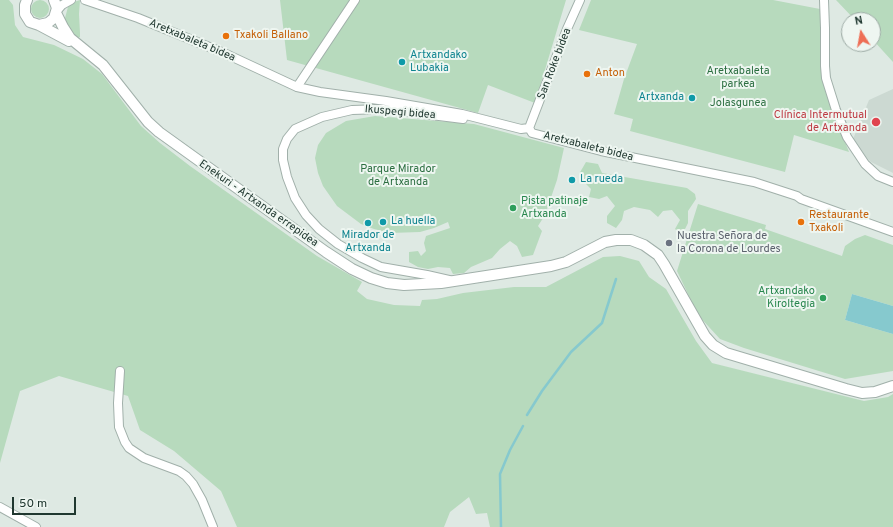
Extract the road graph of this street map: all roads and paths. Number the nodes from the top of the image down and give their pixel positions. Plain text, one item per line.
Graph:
1 (18, 0) edge
2 (54, 0) edge
3 (71, 0) edge
4 (85, 0) edge
5 (355, 0) edge
6 (580, 0) edge
7 (824, 0) edge
8 (26, 5) edge
9 (56, 13) junction
10 (39, 25) junction
11 (73, 42) junction
12 (297, 87) junction
13 (480, 118) junction
14 (529, 128) junction
15 (893, 182) edge
16 (893, 232) edge
17 (454, 281) junction
18 (120, 371) dead end
19 (893, 386) edge
20 (0, 507) edge
21 (36, 527) edge
22 (213, 527) edge

1 - 8 street
2 - 9 street, Enekuri - Artxanda errepidea
3 - 9 street
4 - 12 street, Aretxabaleta bidea
5 - 12 street
6 - 14 street, San Roke bidea
7 - 15 street
8 - 10 street
9 - 10 street
9 - 11 street, Enekuri - Artxanda errepidea
10 - 11 street
11 - 17 street, Enekuri - Artxanda errepidea
12 - 13 street, Aretxabaleta bidea
13 - 14 street, Aretxabaleta bidea
13 - 17 street, Ikuspegi bidea
14 - 16 street, Aretxabaleta bidea
17 - 19 street, Enekuri - Artxanda errepidea
18 - 22 street
20 - 21 street

